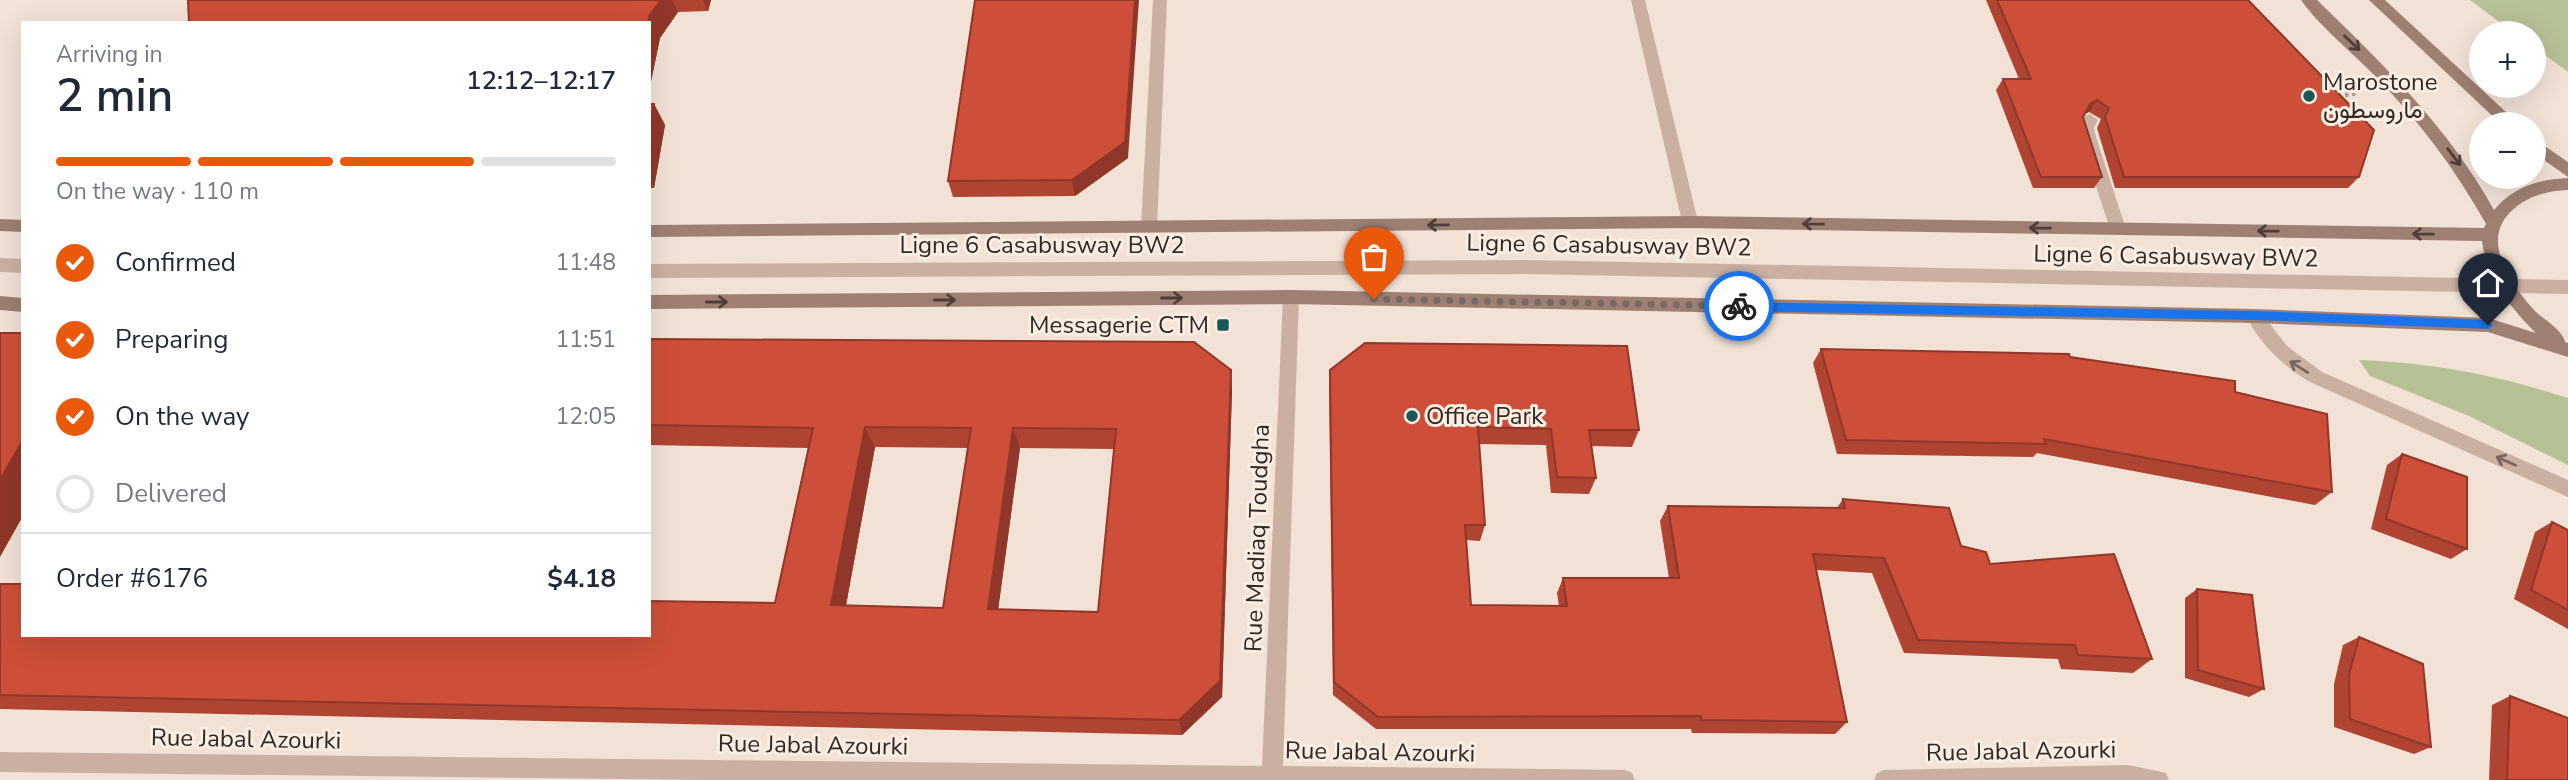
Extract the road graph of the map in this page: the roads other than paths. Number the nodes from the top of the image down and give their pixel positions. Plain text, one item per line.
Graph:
1 (1160, 0) edge
2 (1638, 0) edge
3 (2308, 0) edge
4 (2376, 0) edge
5 (2498, 112) edge
6 (2090, 120) edge
7 (2546, 154) edge
8 (2568, 171) edge
9 (2568, 184) edge
10 (1690, 222) junction
11 (0, 225) edge
12 (21, 226) edge
13 (1149, 227) junction
14 (2118, 229) junction
15 (2492, 230) junction
16 (651, 231) edge
17 (0, 265) edge
18 (21, 266) edge
19 (651, 271) edge
20 (2505, 287) junction
21 (2568, 287) edge
22 (1291, 298) junction
23 (651, 302) edge
24 (0, 303) edge
25 (21, 304) edge
26 (2254, 316) junction
27 (2568, 349) edge
28 (2568, 489) edge
29 (0, 762) edge
30 (130, 772) edge
31 (688, 775) edge
32 (1272, 778) edge
33 (1625, 780) edge
34 (1884, 780) edge
35 (2160, 780) edge

1 - 13 street
2 - 10 street
3 -> 15 main road
4 - 5 main road
6 - 14 street
7 - 8 main road
9 - 15 main road
10 -> 13 main road
14 -> 10 main road
11 - 12 main road
13 - 16 main road
15 -> 14 main road
15 - 20 main road
17 - 18 street
19 - 20 street, Ligne 6 Casabusway BW2
20 - 21 street, Ligne 6 Casabusway BW2
20 - 27 main road
23 -> 22 main road
22 - 26 main road
22 - 32 street, Rue Madiaq Toudgha
24 - 25 main road
26 - 27 main road
28 -> 26 street
29 - 30 street, Rue Jabal Azourki
30 - 31 street, Rue Jabal Azourki
31 - 32 street, Rue Jabal Azourki
32 - 33 street, Rue Jabal Azourki
34 - 35 street, Rue Jabal Azourki

